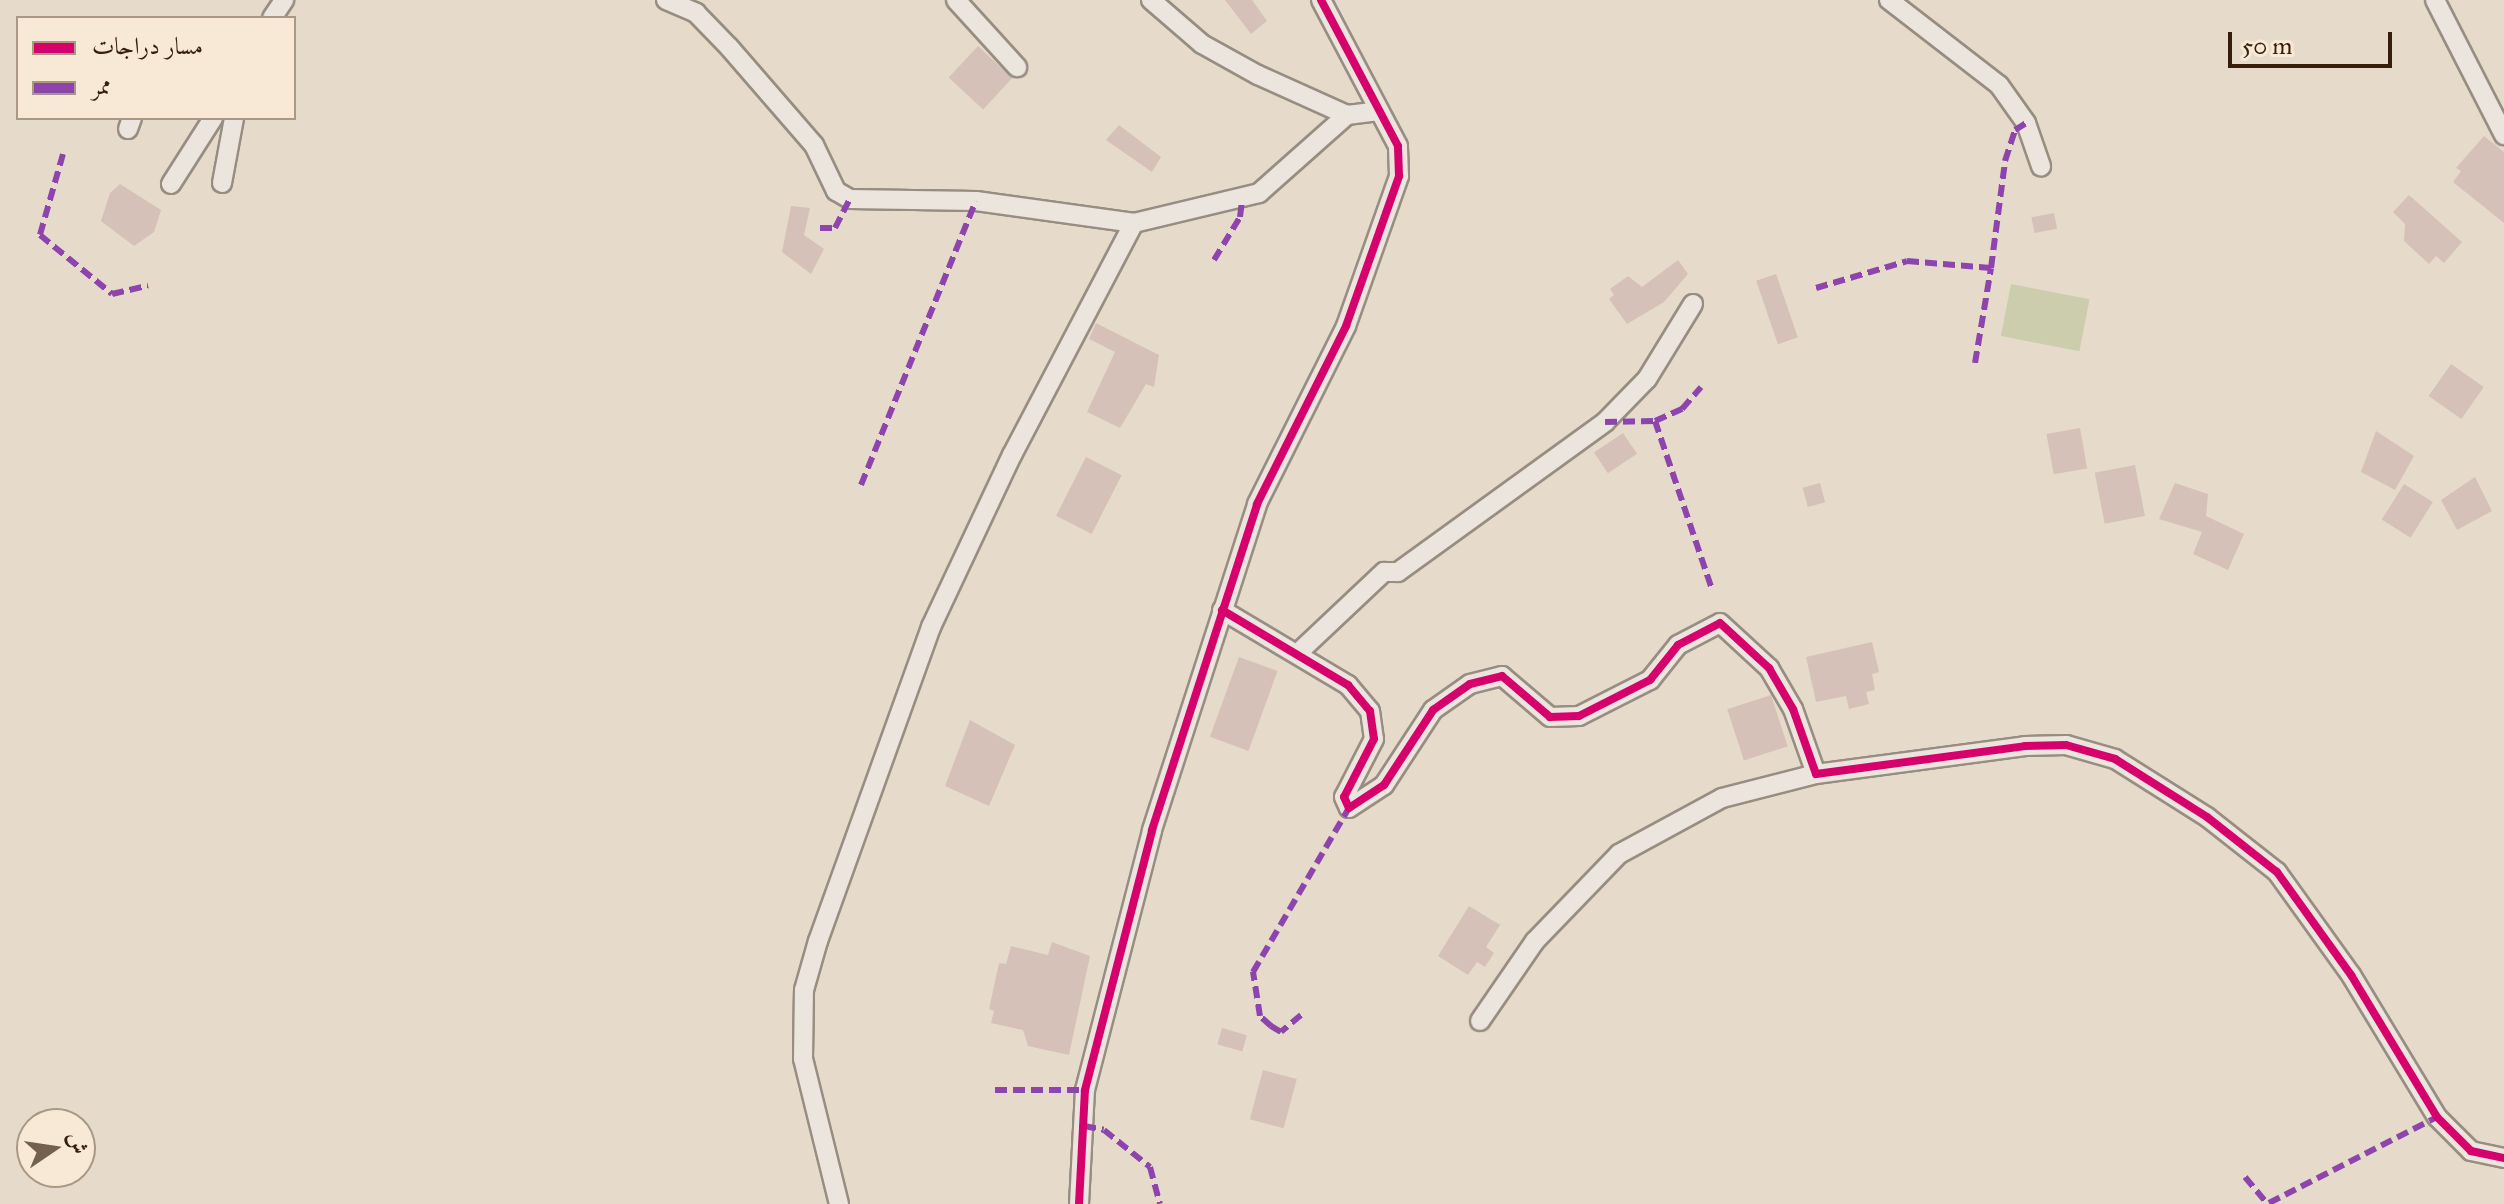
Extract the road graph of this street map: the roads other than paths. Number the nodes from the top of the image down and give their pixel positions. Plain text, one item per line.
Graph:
1 (666, 0) edge
2 (956, 0) edge
3 (1151, 0) edge
4 (1321, 0) edge
5 (1889, 0) edge
6 (2435, 0) edge
7 (1017, 67) dead end
8 (1379, 111) junction
9 (1347, 115) junction
10 (212, 120) edge
11 (234, 120) edge
12 (2504, 135) edge
13 (2041, 166) dead end
14 (222, 183) dead end
15 (171, 184) dead end
16 (1134, 223) junction
17 (1693, 304) dead end
18 (1222, 610) junction
19 (1299, 652) junction
20 (1816, 774) junction
21 (1480, 1021) dead end
22 (2504, 1158) edge
23 (839, 1204) edge
24 (1079, 1204) edge

1 - 16 street
2 - 7 street
3 - 9 street
4 - 8 street
5 - 13 street
6 - 12 street
8 - 9 street
8 - 18 street
9 - 16 street
10 - 15 street
11 - 14 street
16 - 23 street
17 - 19 street
18 - 19 street
18 - 24 street
19 - 20 street
20 - 21 street
20 - 22 street

